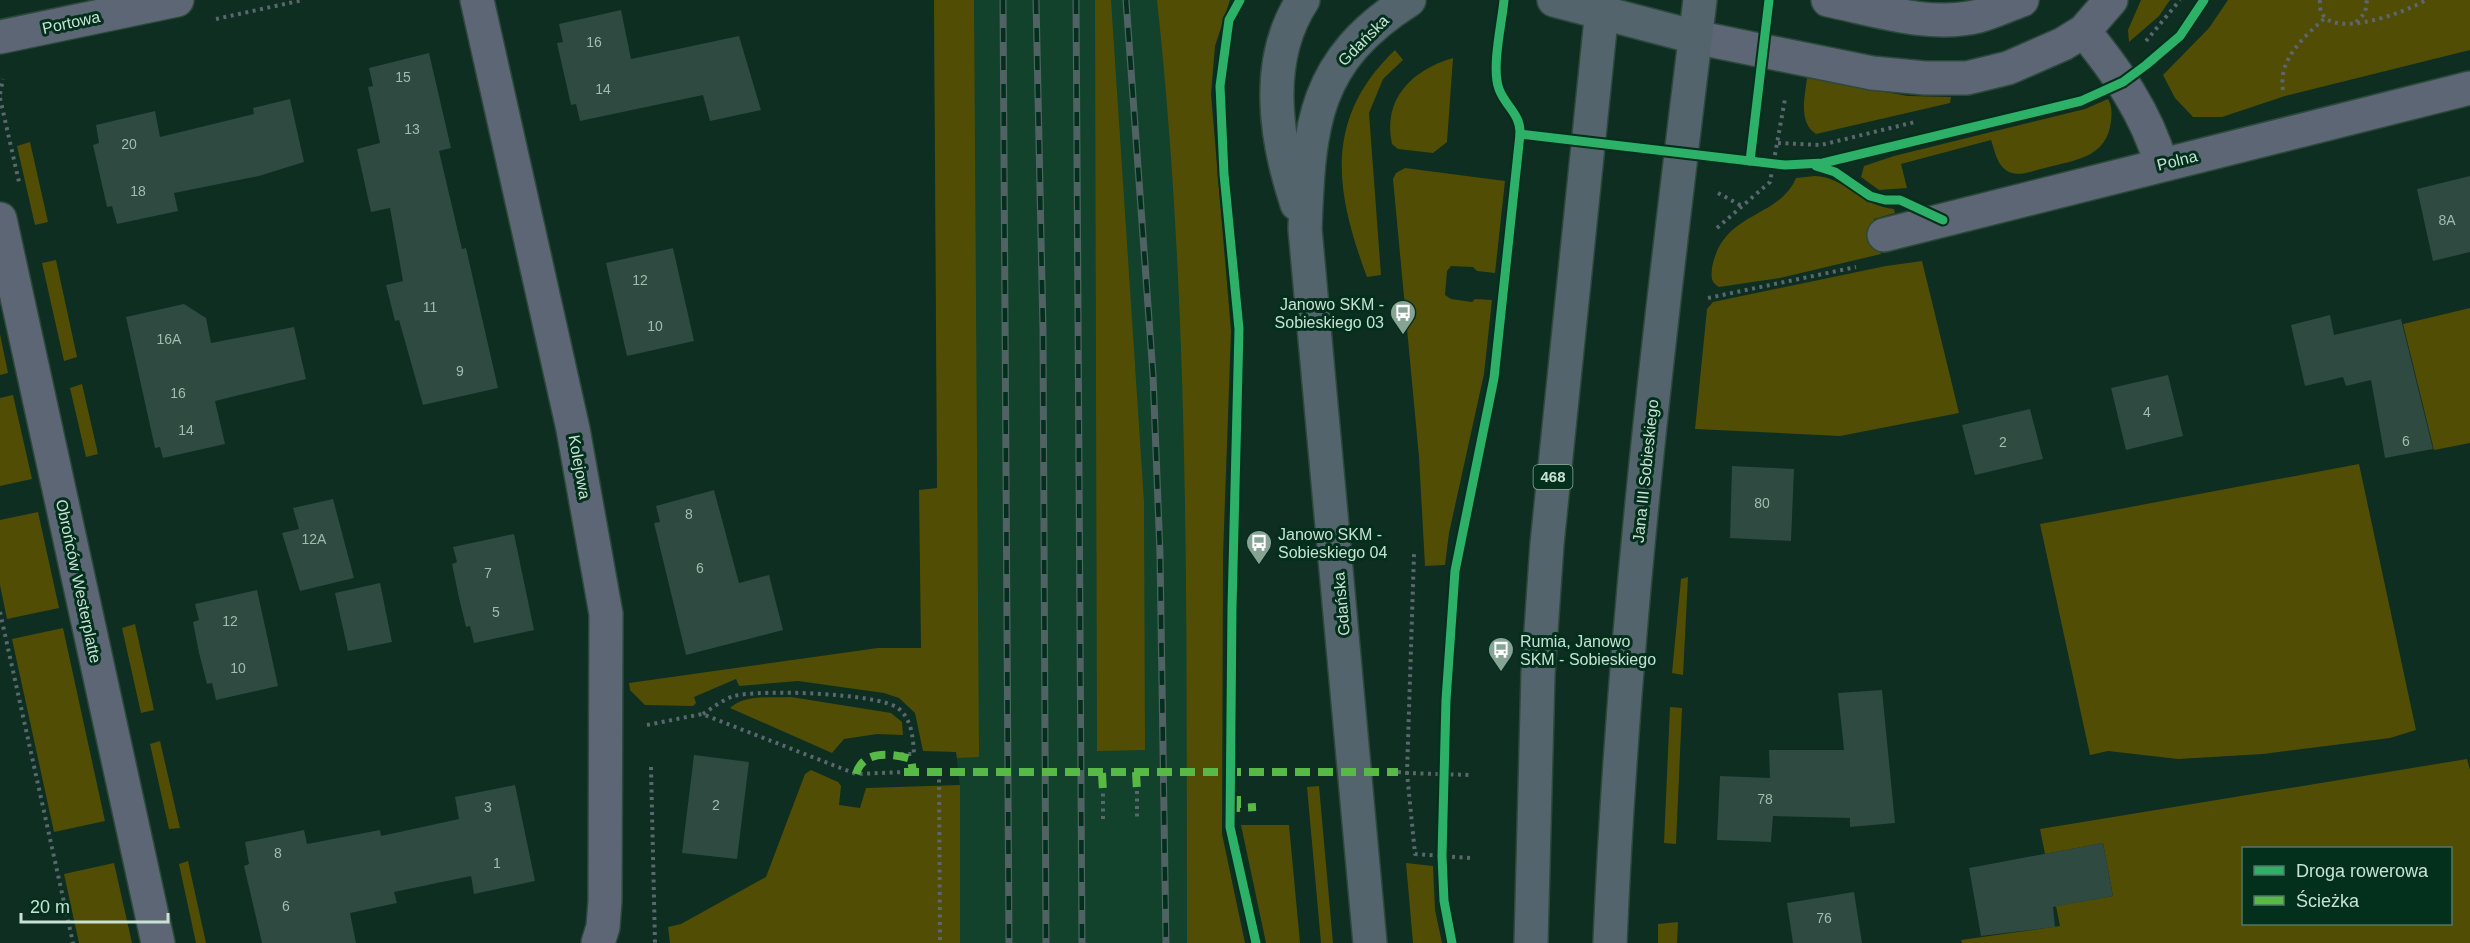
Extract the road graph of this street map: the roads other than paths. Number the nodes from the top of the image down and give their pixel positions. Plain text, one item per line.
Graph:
1 (177, 0) edge
2 (477, 0) edge
3 (1303, 0) edge
4 (1409, 0) edge
5 (1554, 0) edge
6 (1700, 0) edge
7 (1828, 0) edge
8 (2022, 0) edge
9 (2111, 0) edge
10 (1602, 6) edge
11 (2084, 31) junction
12 (0, 37) edge
13 (1695, 37) junction
14 (2470, 88) edge
15 (2161, 164) junction
16 (0, 219) edge
17 (1305, 229) junction
18 (1884, 235) road end
19 (158, 943) edge
20 (598, 943) edge
21 (1370, 943) edge
22 (1531, 943) edge
23 (1610, 943) edge

1 - 12 street, Portowa
2 - 20 street, Kolejowa
3 - 17 main road, Gdańska
4 - 17 main road, Gdańska
5 - 10 main road
6 - 13 main road, Jana III Sobieskiego
7 - 8 street
9 - 11 street
10 - 13 main road
10 - 22 main road, 468
11 - 13 street
11 - 15 street
13 - 23 main road, Jana III Sobieskiego
14 - 15 street, Polna
15 - 18 street, Polna
16 - 19 street, Obrońców Westerplatte
17 - 21 main road, Gdańska

